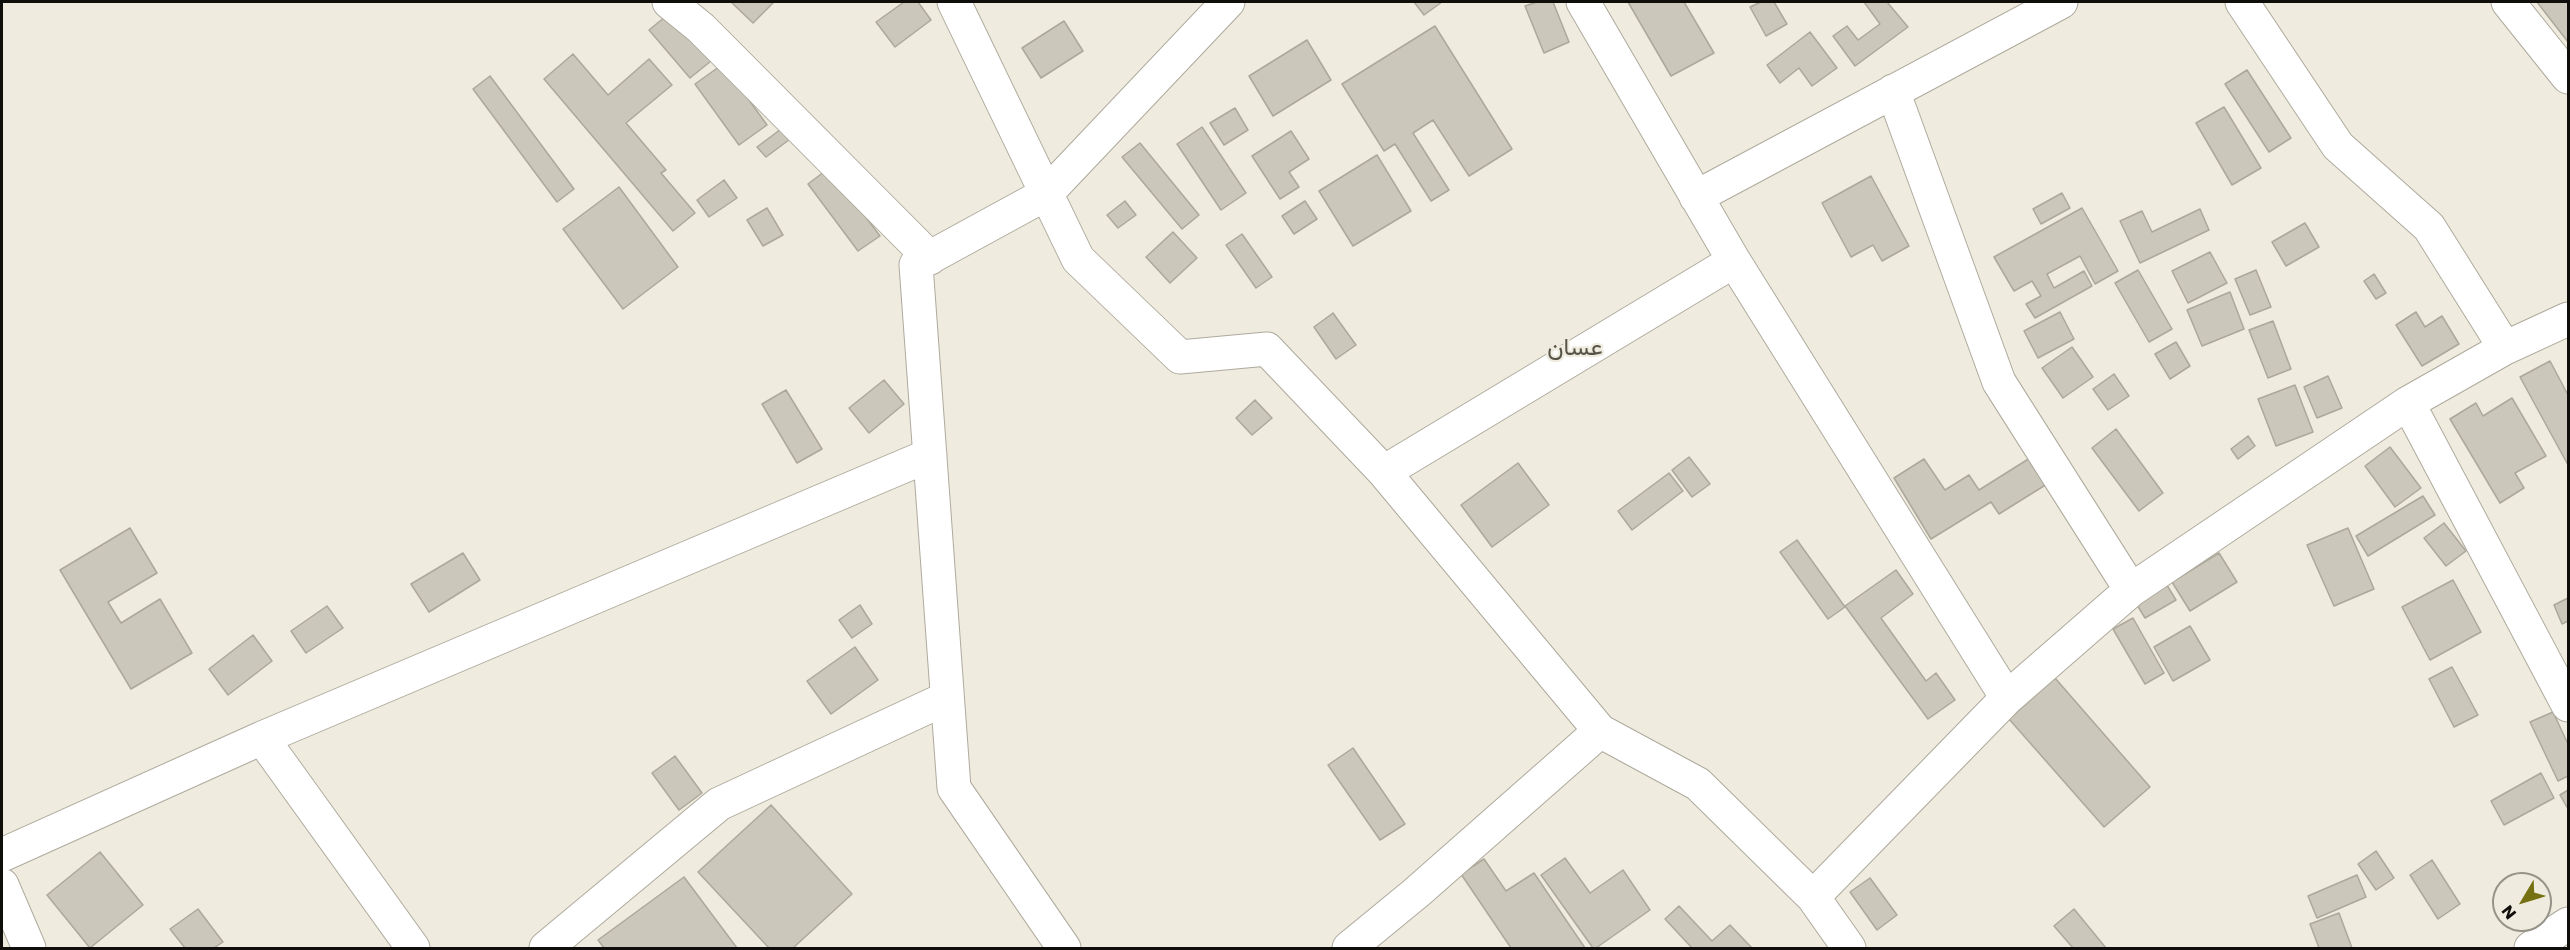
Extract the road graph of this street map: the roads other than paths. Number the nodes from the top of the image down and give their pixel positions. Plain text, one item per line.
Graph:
1 (669, 2) edge
2 (954, 2) edge
3 (1228, 2) edge
4 (1583, 2) edge
5 (2061, 2) edge
6 (2242, 2) edge
7 (2508, 2) edge
8 (2568, 76) edge
9 (1893, 91) junction
10 (1047, 194) junction
11 (1696, 196) junction
12 (930, 258) junction
13 (1734, 261) junction
14 (2568, 319) edge
15 (2505, 348) junction
16 (2408, 403) junction
17 (930, 455) junction
18 (1384, 472) junction
19 (2132, 590) junction
20 (947, 698) junction
21 (2007, 698) junction
22 (2568, 705) edge
23 (1600, 730) junction
24 (262, 738) junction
25 (2, 855) edge
26 (2, 885) edge
27 (1813, 897) junction
28 (2568, 924) edge
29 (29, 948) edge
30 (413, 948) edge
31 (546, 948) edge
32 (1064, 948) edge
33 (1349, 948) edge
34 (1849, 948) edge
35 (2531, 948) edge

1 - 12 street
2 - 10 street
3 - 10 street
4 - 11 street
5 - 9 street
6 - 15 street
7 - 8 street
9 - 11 street
9 - 19 street
10 - 12 street
10 - 18 street
11 - 13 street
12 - 17 street
13 - 18 street
13 - 21 street
14 - 15 street
15 - 16 street
16 - 19 street
16 - 22 street
17 - 20 street
17 - 24 street
18 - 23 street
19 - 21 street
20 - 31 street
20 - 32 street
21 - 27 street
23 - 27 street
23 - 33 street
24 - 25 street
24 - 30 street
26 - 29 street
27 - 34 street
28 - 35 street

